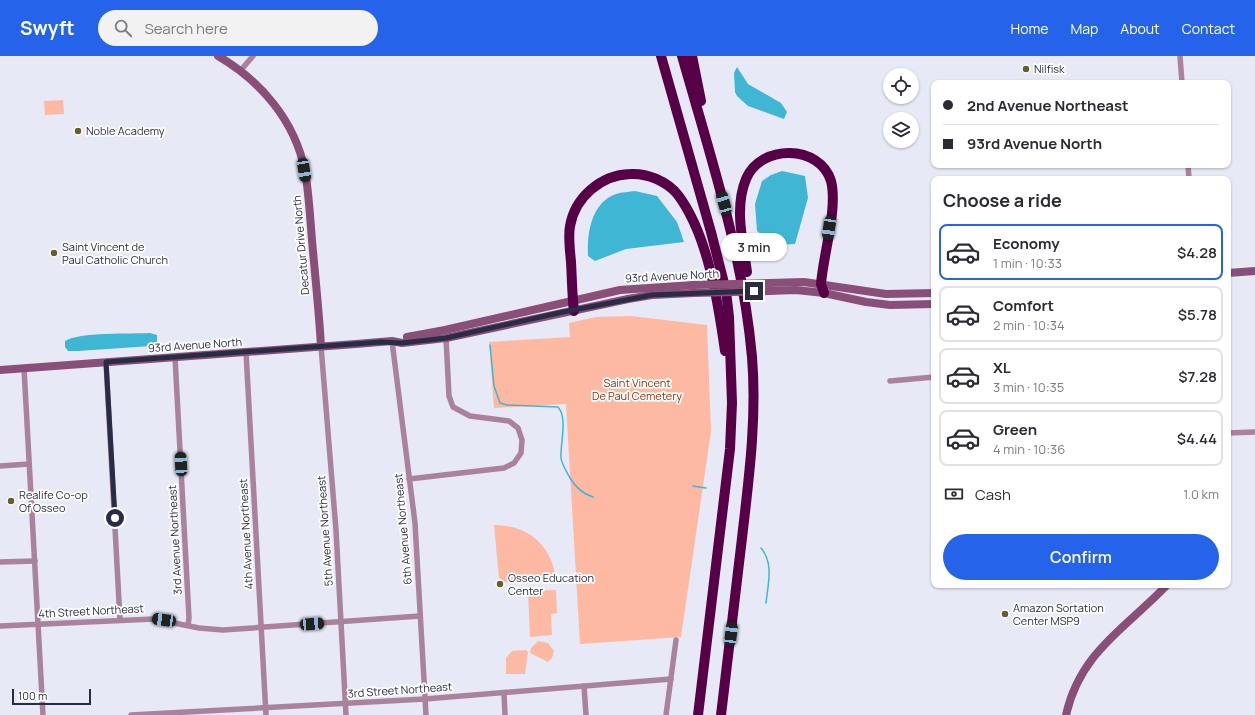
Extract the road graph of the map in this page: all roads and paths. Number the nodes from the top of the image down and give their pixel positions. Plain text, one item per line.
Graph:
1 (218, 56) edge
2 (253, 56) edge
3 (656, 56) edge
4 (661, 56) edge
5 (682, 56) edge
6 (692, 56) edge
7 (1180, 56) edge
8 (241, 70) junction
9 (1182, 80) edge
10 (682, 132) junction
11 (713, 166) junction
12 (1255, 271) edge
13 (1231, 272) edge
14 (823, 288) junction
15 (693, 289) junction
16 (931, 293) edge
17 (573, 300) junction
18 (931, 304) edge
19 (574, 311) junction
20 (748, 314) junction
21 (446, 338) junction
22 (392, 341) junction
23 (321, 346) junction
24 (246, 352) junction
25 (175, 357) junction
26 (106, 362) junction
27 (24, 368) junction
28 (0, 370) edge
29 (931, 377) edge
30 (890, 381) dead end
31 (732, 402) junction
32 (1255, 432) edge
33 (1231, 434) edge
34 (29, 464) junction
35 (0, 466) edge
36 (409, 480) junction
37 (35, 561) junction
38 (0, 562) edge
39 (1163, 588) edge
40 (420, 616) junction
41 (120, 620) junction
42 (341, 622) junction
43 (38, 624) junction
44 (188, 625) junction
45 (0, 626) edge
46 (262, 628) junction
47 (676, 640) dead end
48 (671, 679) junction
49 (584, 686) junction
50 (504, 692) junction
51 (425, 699) junction
52 (346, 703) junction
53 (266, 708) junction
54 (169, 714) edge
55 (43, 715) edge
56 (131, 715) edge
57 (266, 715) edge
58 (346, 715) edge
59 (426, 715) edge
60 (505, 715) edge
61 (586, 715) edge
62 (666, 715) edge
63 (698, 715) edge
64 (721, 715) edge
65 (1066, 715) edge

1 - 8 street, Decatur Drive North
2 - 8 street
3 - 10 highway
4 - 10 highway
5 - 11 highway
6 - 11 highway
7 - 9 street
8 - 23 street, Decatur Drive North
10 - 31 highway
11 - 20 highway
12 - 13 street
14 - 15 street, 93rd Avenue North, bridge
14 - 16 street, 93rd Avenue North
14 - 18 street, 93rd Avenue North
14 - 20 highway
15 - 17 street, 93rd Avenue North
15 - 19 street, 93rd Avenue North
17 - 19 highway
17 - 22 street, 93rd Avenue North
17 - 31 highway
19 - 21 street, 93rd Avenue North
20 - 64 highway
21 - 22 street, 93rd Avenue North
21 - 36 street
22 - 23 street, 93rd Avenue North
22 - 36 street, 6th Avenue Northeast
23 - 24 street, 93rd Avenue North
23 - 42 street, 5th Avenue Northeast
24 - 25 street, 93rd Avenue North
24 - 46 street, 4th Avenue Northeast
25 - 26 street, 93rd Avenue North
25 - 44 street, 3rd Avenue Northeast
26 - 27 street, 93rd Avenue North
26 - 41 street
27 - 28 street, 93rd Avenue North
27 - 34 street
29 - 30 street
31 - 63 highway
32 - 33 street
34 - 35 street
34 - 37 street
36 - 40 street, 6th Avenue Northeast
37 - 38 street
37 - 43 street
39 - 65 street
40 - 42 street, 4th Street Northeast
40 - 51 street, 6th Avenue Northeast
41 - 43 street, 4th Street Northeast
41 - 44 street, 4th Street Northeast
42 - 46 street, 4th Street Northeast
42 - 52 street, 5th Avenue Northeast
43 - 45 street, 4th Street Northeast
43 - 55 street
44 - 46 street, 4th Street Northeast
46 - 53 street, 4th Avenue Northeast
47 - 48 street
48 - 49 street, 3rd Street Northeast
48 - 62 street
49 - 50 street, 3rd Street Northeast
49 - 61 street
50 - 51 street, 3rd Street Northeast
50 - 60 street
51 - 52 street, 3rd Street Northeast
51 - 59 street, 6th Avenue Northeast
52 - 53 street, 3rd Street Northeast
52 - 58 street, 5th Avenue Northeast
53 - 54 street, 3rd Street Northeast
53 - 57 street, 4th Avenue Northeast
54 - 56 street, 3rd Street Northeast

